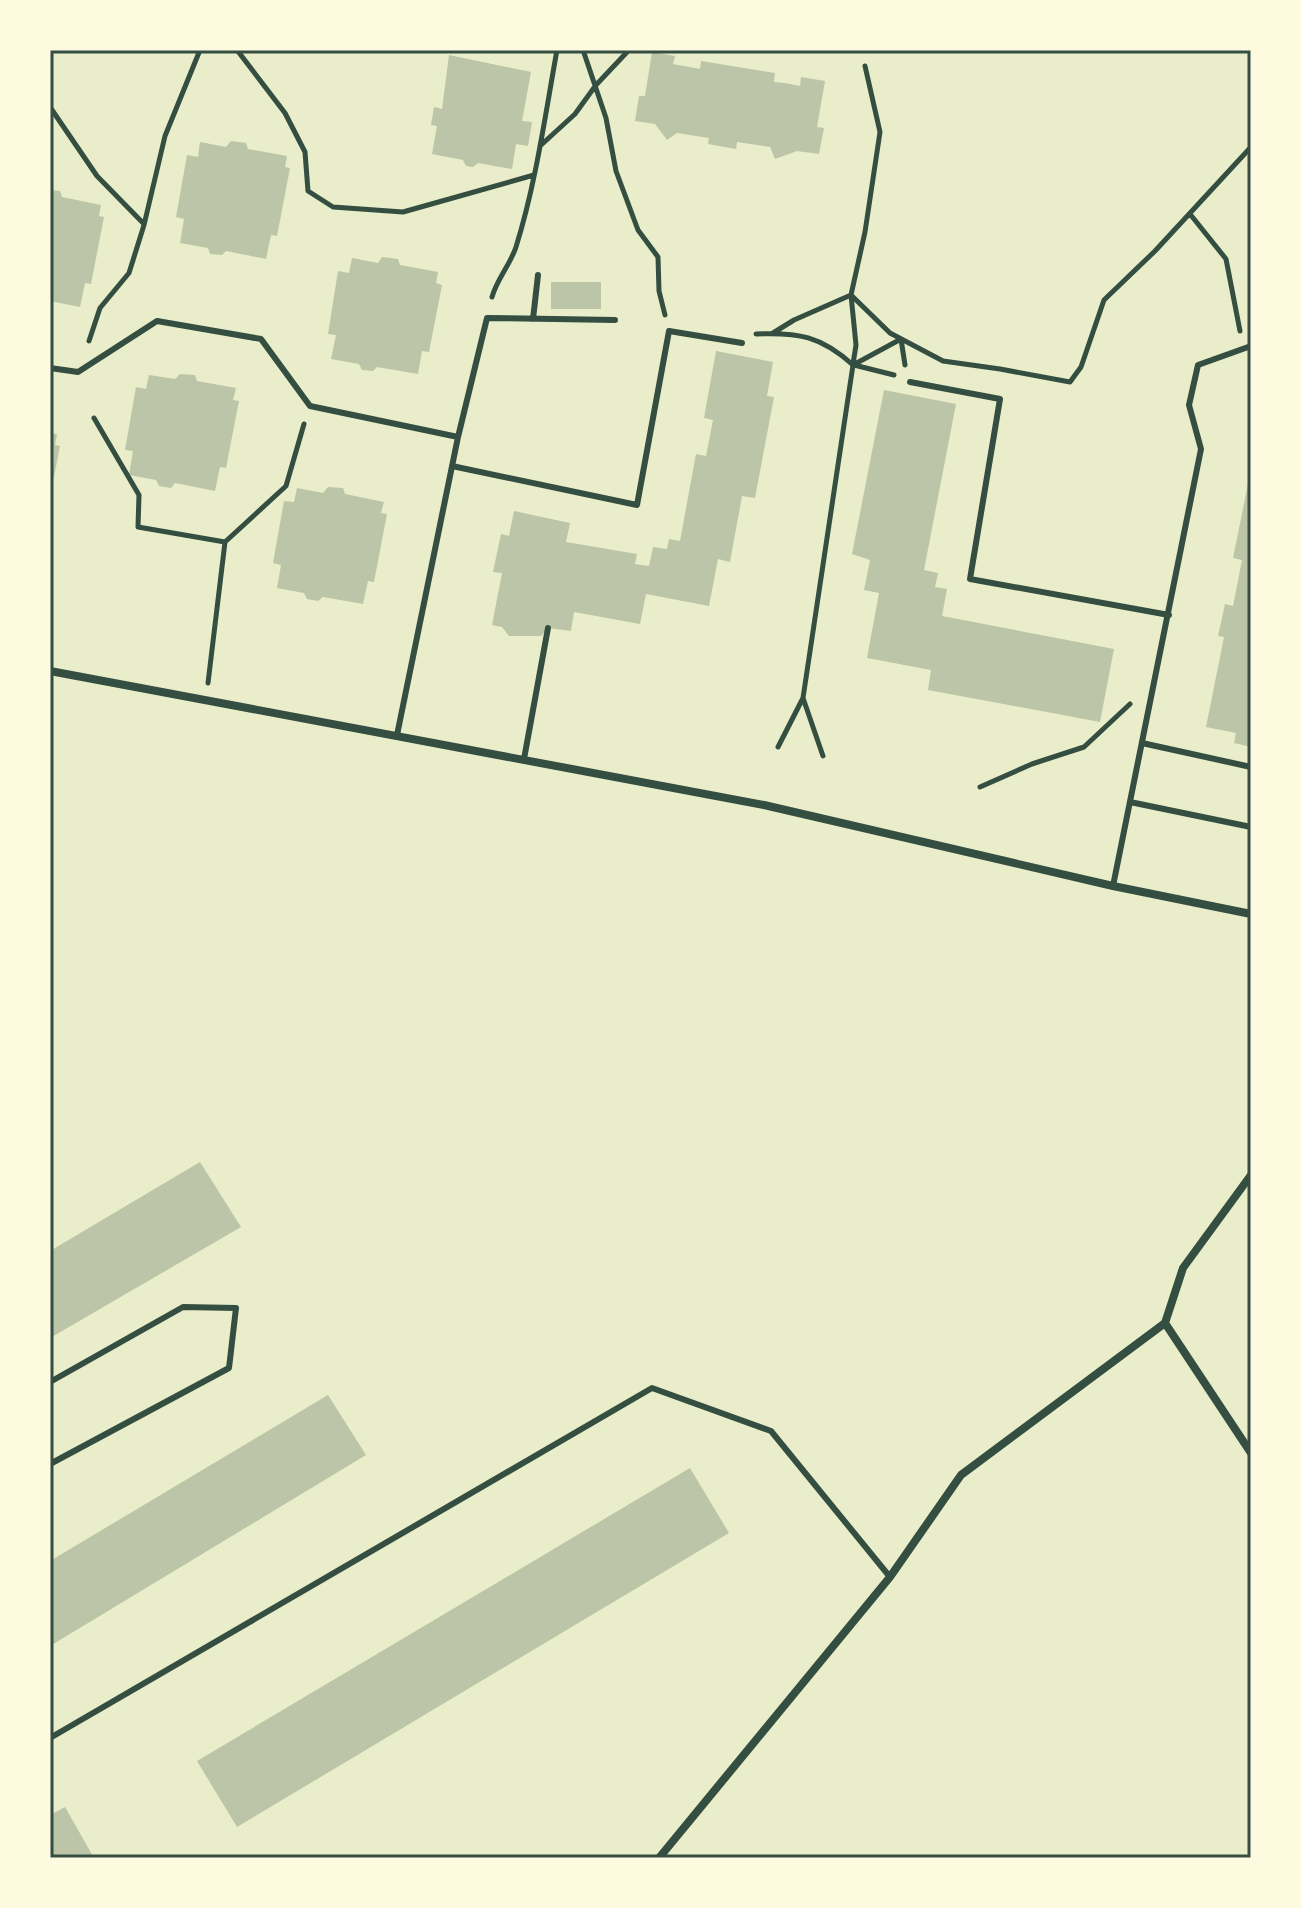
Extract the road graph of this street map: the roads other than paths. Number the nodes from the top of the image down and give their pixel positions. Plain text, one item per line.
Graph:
1 (538, 275) dead end
2 (533, 319) junction
3 (615, 320) dead end
4 (742, 343) road end
5 (1248, 346) edge
6 (50, 368) edge
7 (910, 382) road end
8 (458, 437) junction
9 (452, 466) junction
10 (1169, 615) junction
11 (548, 628) dead end
12 (50, 671) edge
13 (397, 735) junction
14 (1142, 743) junction
15 (524, 759) junction
16 (1251, 767) edge
17 (1130, 802) junction
18 (1251, 827) edge
19 (1113, 886) junction
20 (1251, 914) edge
21 (1251, 1175) edge
22 (1165, 1323) junction
23 (50, 1382) edge
24 (1251, 1453) edge
25 (50, 1464) edge
26 (890, 1577) junction
27 (50, 1738) edge
28 (659, 1858) edge

1 - 2 lane
2 - 3 lane
2 - 8 lane
4 - 9 lane
5 - 10 lane
6 - 8 lane
7 - 10 lane
8 - 9 lane
9 - 13 lane
10 - 14 lane
11 - 15 lane
12 - 13 street
13 - 15 street
14 - 16 lane
14 - 17 lane
15 - 19 street
17 - 18 lane
17 - 19 lane
19 - 20 street
21 - 22 street
22 - 24 street
22 - 26 street
23 - 25 lane
26 - 27 lane
26 - 28 street

